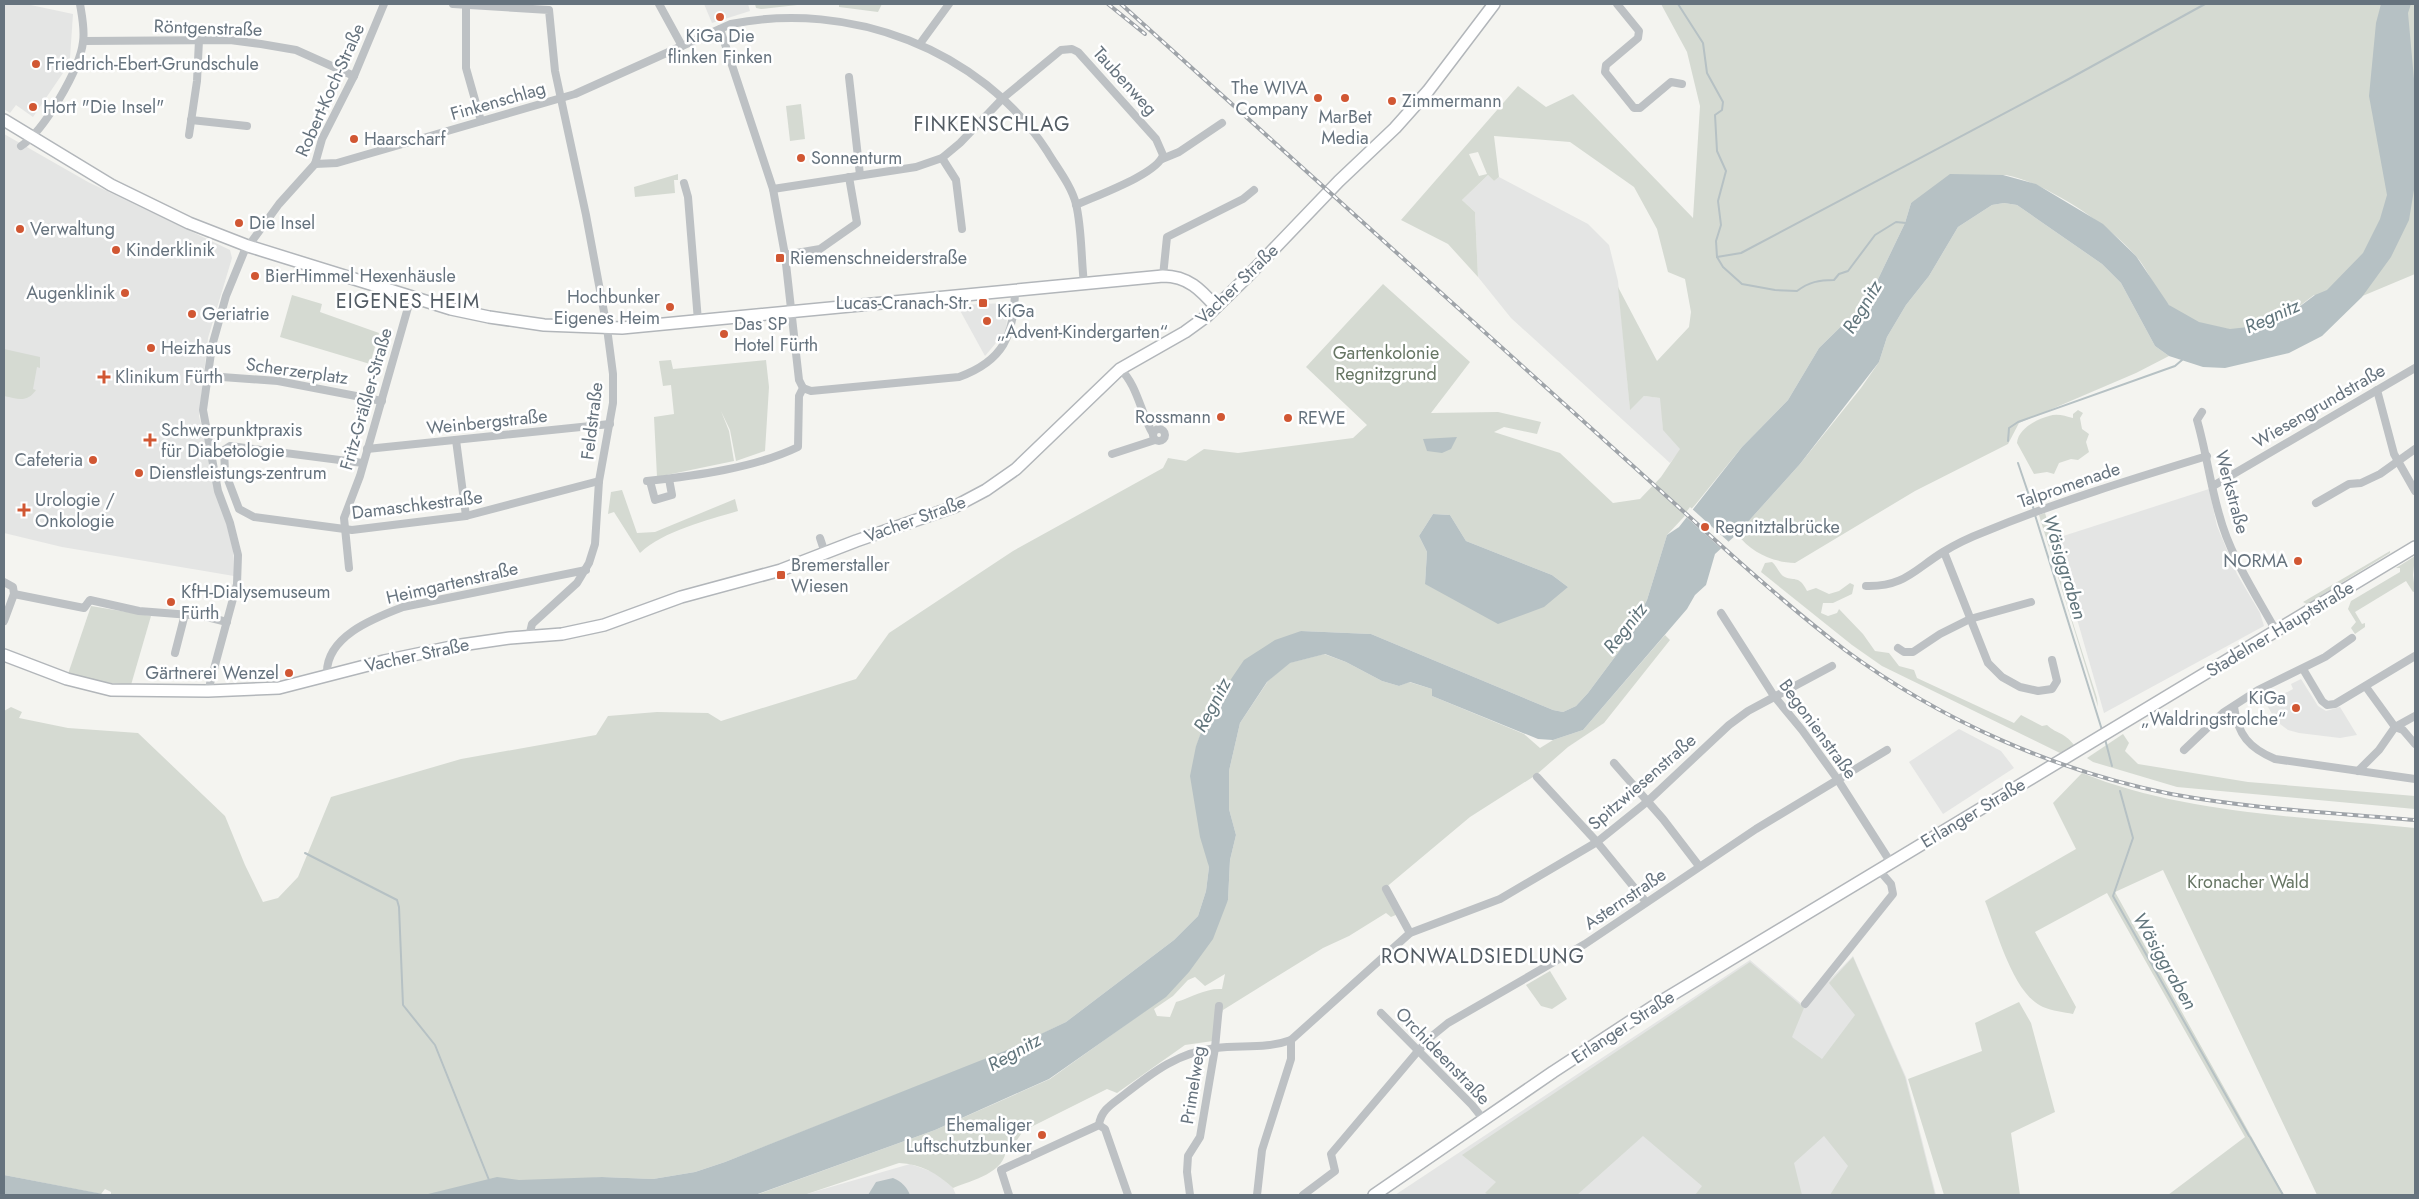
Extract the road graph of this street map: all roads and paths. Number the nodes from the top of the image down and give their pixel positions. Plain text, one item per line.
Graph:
1 (80, 4) edge
2 (384, 4) edge
3 (453, 4) edge
4 (659, 4) edge
5 (949, 4) edge
6 (1494, 4) edge
7 (1617, 4) edge
8 (466, 5) edge
9 (720, 29) junction
10 (199, 40) junction
11 (84, 41) junction
12 (922, 41) junction
13 (682, 46) junction
14 (354, 76) junction
15 (849, 77) dead end
16 (1682, 84) dead end
17 (562, 98) junction
18 (1003, 98) junction
19 (4, 120) edge
20 (191, 120) junction
21 (481, 121) junction
22 (1222, 123) dead end
23 (247, 126) dead end
24 (189, 135) dead end
25 (32, 138) junction
26 (21, 146) dead end
27 (942, 158) junction
28 (1162, 159) junction
29 (315, 164) junction
30 (860, 175) junction
31 (850, 177) junction
32 (684, 182) dead end
33 (773, 189) junction
34 (1254, 190) dead end
35 (1076, 205) junction
36 (962, 229) dead end
37 (248, 246) junction
38 (785, 255) junction
39 (1163, 276) junction
40 (1084, 284) junction
41 (1015, 290) junction
42 (412, 297) junction
43 (1216, 307) junction
44 (792, 312) junction
45 (698, 321) junction
46 (607, 328) junction
47 (2415, 368) edge
48 (1120, 369) junction
49 (208, 376) junction
50 (803, 388) junction
51 (2377, 390) junction
52 (382, 401) junction
53 (2202, 412) dead end
54 (610, 424) junction
55 (456, 440) junction
56 (368, 449) junction
57 (2415, 449) edge
58 (1112, 454) dead end
59 (2207, 456) junction
60 (2398, 461) junction
61 (363, 464) junction
62 (669, 479) junction
63 (599, 481) junction
64 (2213, 486) junction
65 (2415, 491) edge
66 (2316, 503) dead end
67 (466, 516) junction
68 (344, 529) junction
69 (820, 538) dead end
70 (2415, 547) edge
71 (1944, 552) junction
72 (825, 553) junction
73 (349, 568) dead end
74 (586, 570) junction
75 (4, 582) edge
76 (1866, 586) dead end
77 (14, 594) junction
78 (2030, 602) dead end
79 (1721, 613) dead end
80 (185, 614) junction
81 (1970, 620) junction
82 (4, 621) edge
83 (227, 622) junction
84 (2276, 631) junction
85 (529, 637) junction
86 (2352, 638) dead end
87 (1898, 648) dead end
88 (175, 653) dead end
89 (4, 655) edge
90 (2415, 656) edge
91 (2052, 660) dead end
92 (1832, 666) dead end
93 (2303, 669) junction
94 (327, 676) junction
95 (2366, 687) junction
96 (208, 691) junction
97 (1774, 696) junction
98 (2234, 708) junction
99 (2415, 716) edge
100 (2395, 727) junction
101 (2415, 744) edge
102 (1887, 750) dead end
103 (2184, 750) dead end
104 (2068, 756) joint
105 (1614, 763) dead end
106 (2358, 771) junction
107 (1537, 777) dead end
108 (2415, 779) edge
109 (1838, 780) junction
110 (1648, 801) junction
111 (1597, 842) junction
112 (1891, 863) junction
113 (1699, 866) junction
114 (1879, 870) junction
115 (1386, 889) dead end
116 (1646, 902) junction
117 (1410, 933) junction
118 (1805, 1004) dead end
119 (1219, 1006) dead end
120 (1381, 1013) dead end
121 (1291, 1040) junction
122 (1215, 1048) junction
123 (1418, 1051) junction
124 (1484, 1120) junction
125 (1099, 1125) junction
126 (1009, 1195) edge
127 (1128, 1195) edge
128 (1190, 1195) edge
129 (1257, 1195) edge
130 (1302, 1195) edge
131 (1374, 1195) edge

1 - 11 street
2 - 14 street, Robert-Koch-Straße
3 - 8 street
4 - 13 street
5 - 12 street
6 - 43 street, Vacher Straße
7 - 16 street
8 - 17 street, Feldstraße
8 - 21 street
9 - 12 street, Finkenschlag
9 - 13 street, Finkenschlag
9 - 33 street
10 - 11 street, Röntgenstraße
10 - 14 street, Röntgenstraße
10 - 20 street
11 - 25 street
12 - 18 street, Finkenschlag
13 - 17 street, Finkenschlag
14 - 29 street, Robert-Koch-Straße
15 - 30 street
17 - 21 street, Finkenschlag
17 - 46 street, Feldstraße
18 - 27 street
18 - 28 street, Taubenweg
18 - 35 street, Finkenschlag
19 - 25 street
20 - 23 street
20 - 24 street
21 - 29 street, Finkenschlag
22 - 28 street
25 - 26 street
25 - 37 street
27 - 30 street
27 - 36 street
28 - 35 street
29 - 37 street, Robert-Koch-Straße
30 - 31 street
31 - 33 street
31 - 38 street
32 - 45 street
33 - 38 street
34 - 39 street
35 - 40 street, Finkenschlag
37 - 42 street
37 - 49 street, Robert-Koch-Straße
38 - 44 street
39 - 40 street
39 - 43 street
40 - 41 street
41 - 44 street
41 - 50 street
42 - 46 street
42 - 52 street, Fritz-Gräßler-Straße
43 - 48 street, Vacher Straße
44 - 45 street
44 - 50 street
45 - 46 street
46 - 54 street, Feldstraße
47 - 51 street, Wiesengrundstraße
48 - 58 street
48 - 72 street, Vacher Straße
49 - 52 street, Scherzerplatz
49 - 83 street, Robert-Koch-Straße
50 - 62 street
51 - 60 street
51 - 64 street, Wiesengrundstraße
52 - 56 street, Fritz-Gräßler-Straße
53 - 59 street, Werkstraße
54 - 55 street, Weinbergstraße
54 - 63 street, Feldstraße
55 - 56 street, Weinbergstraße
55 - 67 street
56 - 61 street, Fritz-Gräßler-Straße
57 - 60 street
59 - 64 street, Werkstraße
59 - 71 street, Talpromenade
60 - 65 street
60 - 66 street
61 - 68 street, Fritz-Gräßler-Straße
61 - 68 street, Damaschkestraße
62 - 62 street
63 - 67 street, Damaschkestraße
63 - 74 street, Feldstraße
64 - 84 street, Werkstraße
67 - 68 street, Damaschkestraße
68 - 73 street, Fritz-Gräßler-Straße
69 - 72 street
70 - 84 street, Stadelner Hauptstraße
71 - 76 street, Talpromenade
71 - 81 street
72 - 85 street, Vacher Straße
74 - 85 street, Feldstraße
74 - 94 street, Heimgartenstraße
75 - 77 street
77 - 80 street
77 - 82 street
78 - 81 street
79 - 97 street, Begonienstraße
80 - 83 street
80 - 88 street
81 - 87 street
81 - 91 street
83 - 96 street, Robert-Koch-Straße
84 - 104 street, Stadelner Hauptstraße
85 - 94 street, Vacher Straße
86 - 93 street
89 - 96 street, Vacher Straße
90 - 95 street
92 - 97 street, Spitzwiesenstraße
93 - 95 street
93 - 98 street
94 - 96 street, Vacher Straße
95 - 100 street
97 - 109 street, Begonienstraße
97 - 110 street, Spitzwiesenstraße
98 - 103 street
98 - 106 street
99 - 100 street
100 - 101 street
100 - 106 street
102 - 109 street, Asternstraße
104 - 112 street, Erlanger Straße
105 - 110 street
106 - 108 street
107 - 111 street
109 - 112 street, Begonienstraße
109 - 113 street, Asternstraße
110 - 111 street, Spitzwiesenstraße
110 - 113 street
111 - 116 street
111 - 117 street, Spitzwiesenstraße
112 - 114 street, Erlanger Straße
113 - 116 street, Asternstraße
114 - 118 street
114 - 124 street, Erlanger Straße
115 - 117 street
116 - 123 street, Asternstraße
117 - 121 street, Spitzwiesenstraße
119 - 122 street, Primelweg
120 - 123 street, Orchideenstraße
121 - 122 street
121 - 129 street
122 - 125 street
122 - 128 street, Primelweg
123 - 124 street, Orchideenstraße
123 - 130 street, Asternstraße
124 - 131 street, Erlanger Straße
125 - 126 street
125 - 127 street

